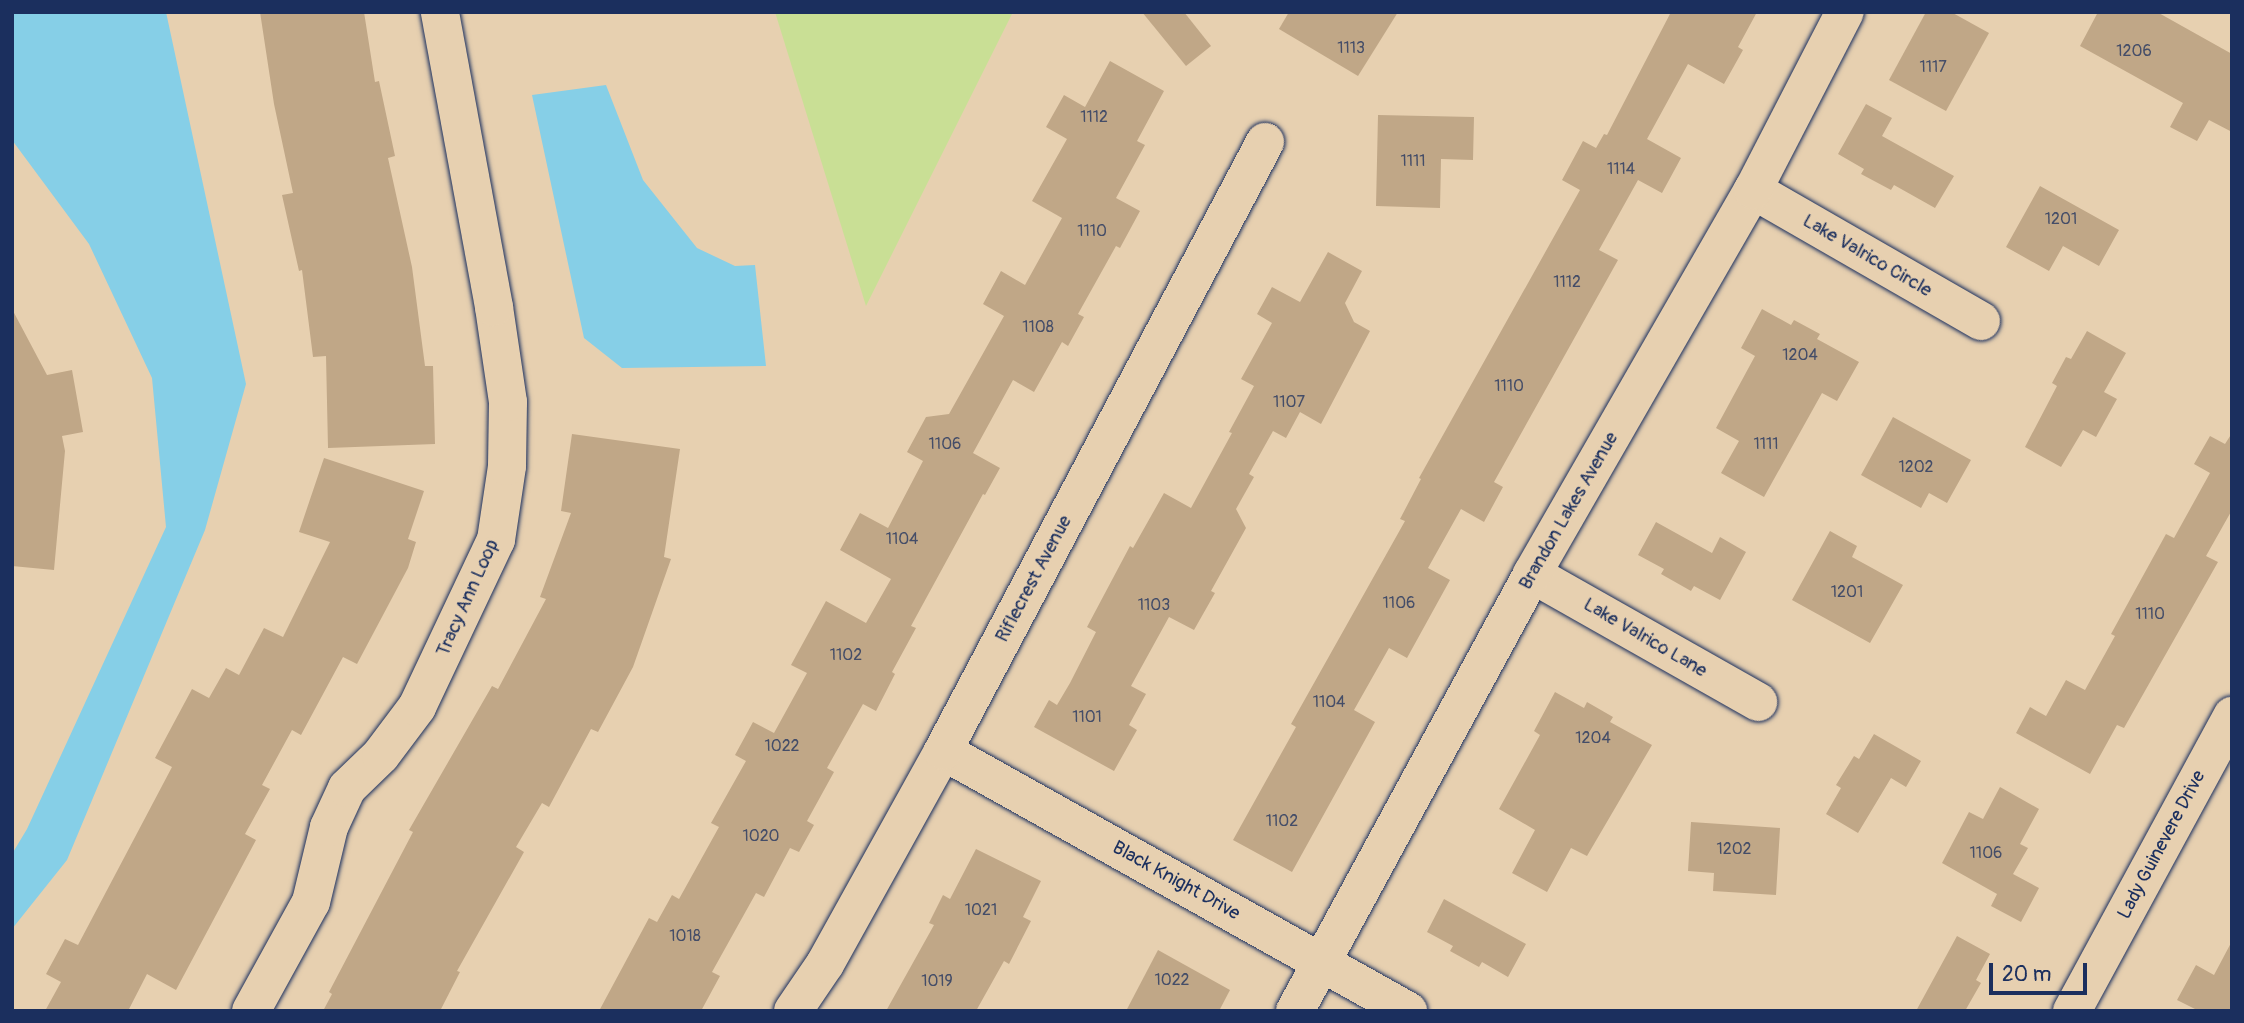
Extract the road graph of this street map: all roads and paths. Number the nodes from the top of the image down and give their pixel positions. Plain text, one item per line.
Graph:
1 (440, 12) edge
2 (1845, 12) edge
3 (1265, 142) dead end
4 (1753, 190) junction
5 (1981, 321) dead end
6 (1532, 574) junction
7 (1758, 702) dead end
8 (2232, 716) edge
9 (943, 751) junction
10 (1321, 962) junction
11 (251, 1011) edge
12 (793, 1011) edge
13 (1295, 1011) edge
14 (1408, 1011) edge
15 (2072, 1011) edge

1 - 11 street, Tracy Ann Loop
2 - 4 street, Brandon Lakes Avenue
3 - 9 street, Riflecrest Avenue
4 - 5 street, Lake Valrico Circle
4 - 6 street, Brandon Lakes Avenue
6 - 7 street, Lake Valrico Lane
6 - 10 street, Brandon Lakes Avenue
8 - 15 street, Lady Guinevere Drive
9 - 10 street, Black Knight Drive
9 - 12 street, Riflecrest Avenue
10 - 13 street, Brandon Lakes Avenue
10 - 14 street, Black Knight Drive

